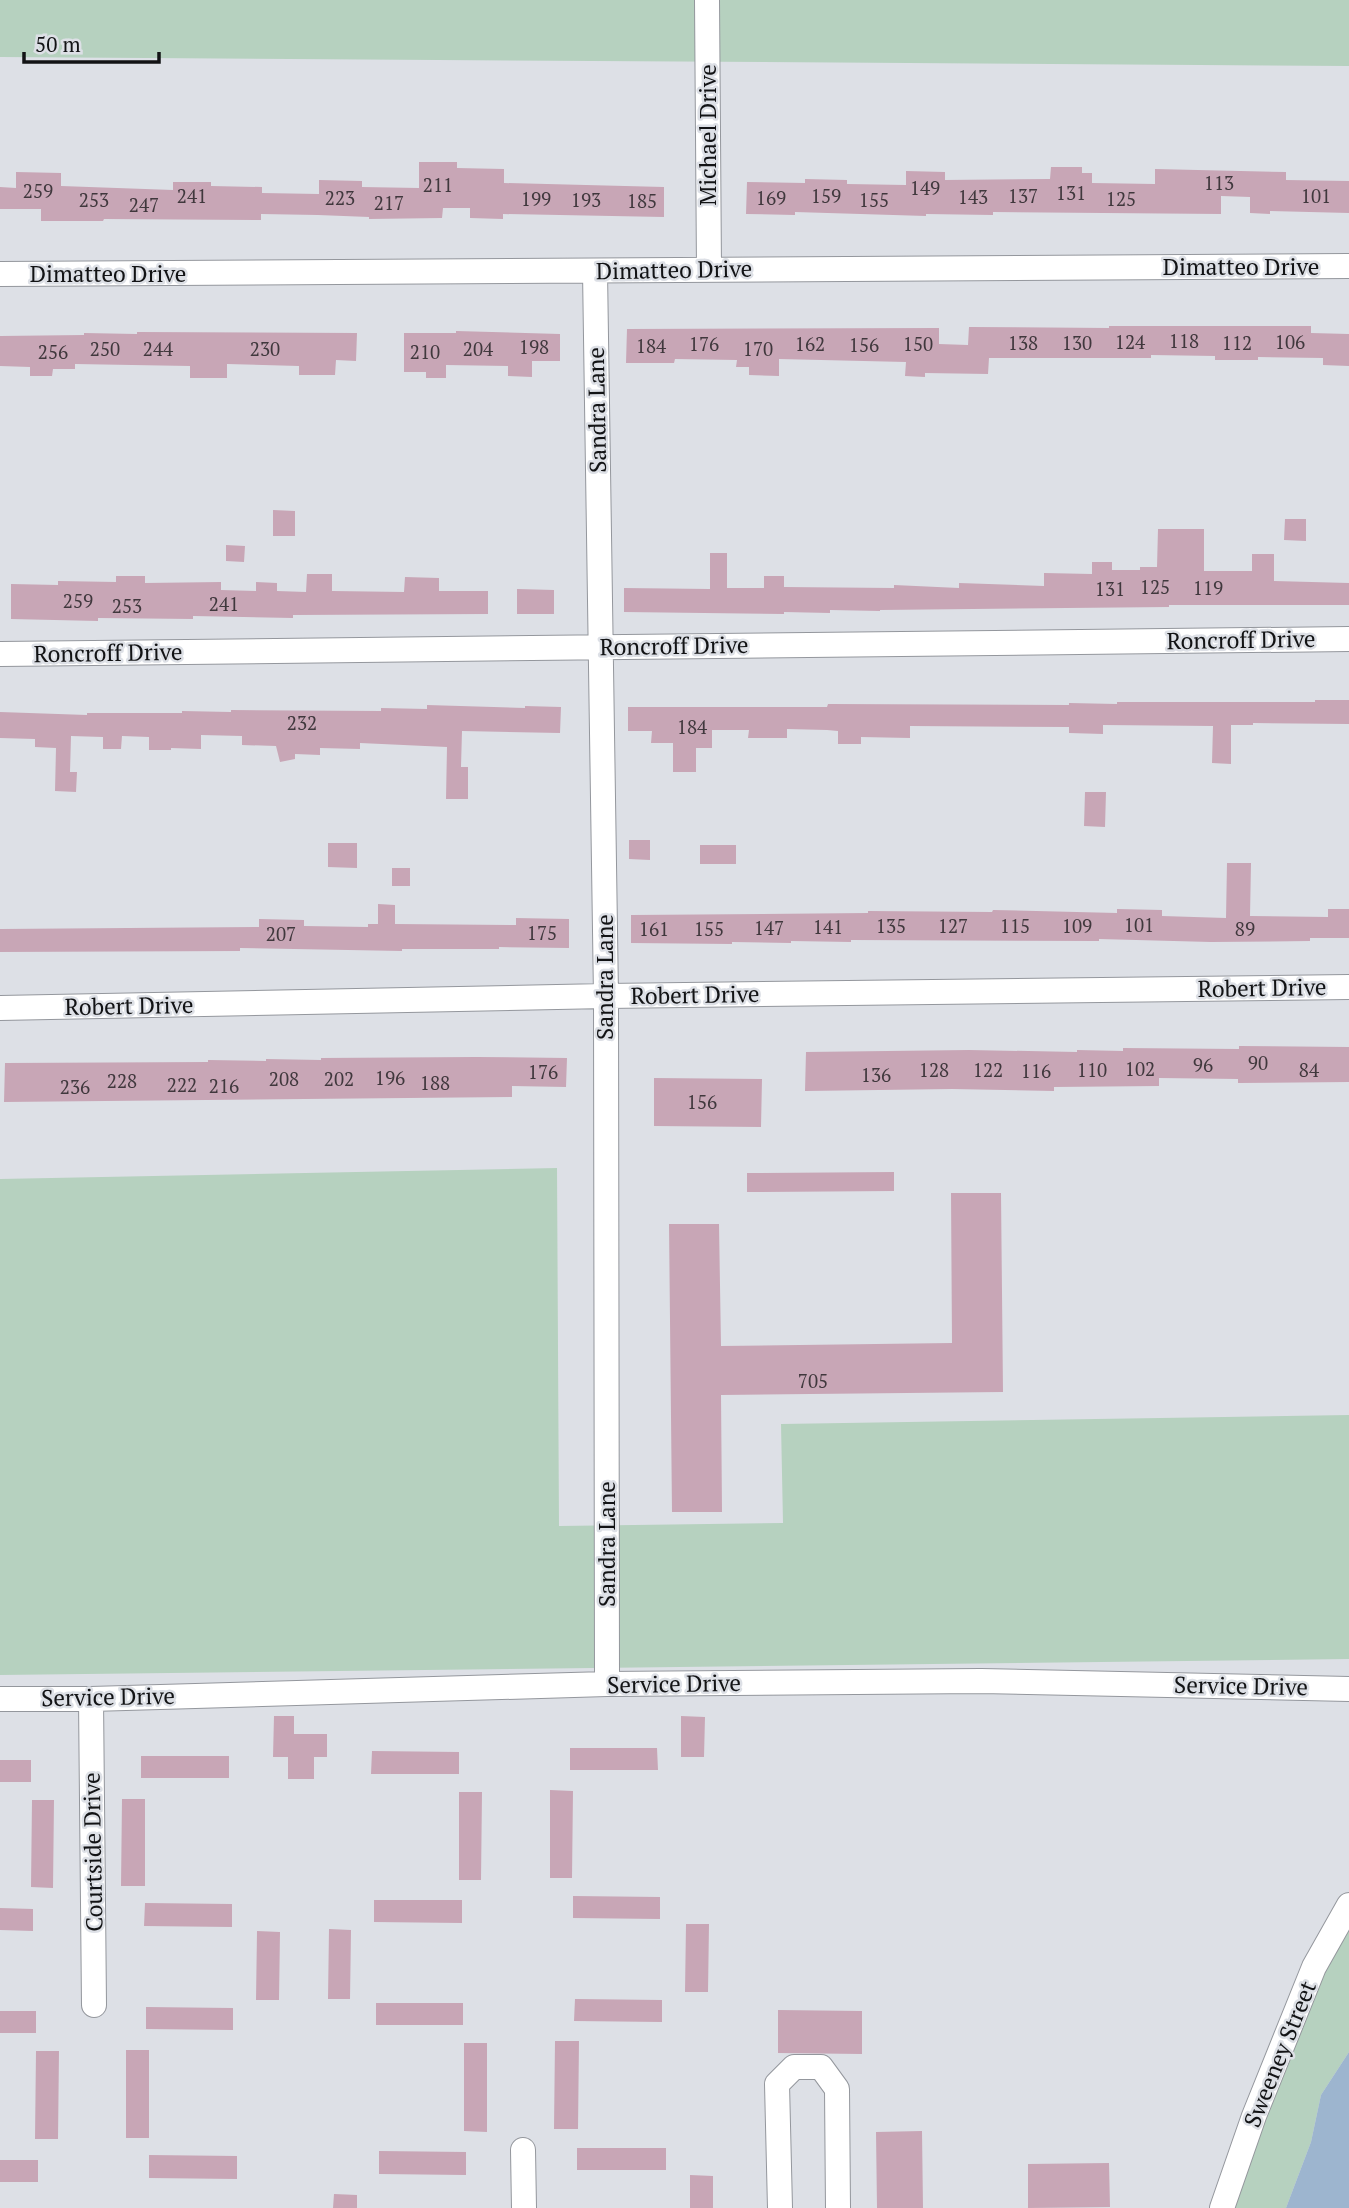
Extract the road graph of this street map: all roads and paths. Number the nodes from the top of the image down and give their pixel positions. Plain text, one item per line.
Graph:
1 (707, 0) edge
2 (1349, 266) edge
3 (709, 269) junction
4 (595, 271) junction
5 (0, 274) edge
6 (1349, 639) edge
7 (601, 647) junction
8 (0, 654) edge
9 (1349, 987) edge
10 (606, 996) junction
11 (0, 1008) edge
12 (607, 1684) junction
13 (1349, 1689) edge
14 (0, 1699) edge
15 (91, 1699) junction
16 (1349, 1905) edge
17 (94, 2005) dead end
18 (523, 2150) dead end
19 (524, 2208) edge
20 (780, 2208) edge
21 (838, 2208) edge
22 (1222, 2208) edge

1 - 3 street, Michael Drive
2 - 3 street, Dimatteo Drive
3 - 4 street, Dimatteo Drive
4 - 5 street, Dimatteo Drive
4 - 7 street, Sandra Lane
6 - 7 street, Roncroff Drive
7 - 8 street, Roncroff Drive
7 - 10 street, Sandra Lane
9 - 10 street, Robert Drive
10 - 11 street, Robert Drive
10 - 12 street, Sandra Lane
12 - 13 street, Service Drive
12 - 15 street, Service Drive
14 - 15 street, Service Drive
15 - 17 street, Courtside Drive
16 - 22 street, Sweeney Street
18 - 19 street
20 - 21 street

